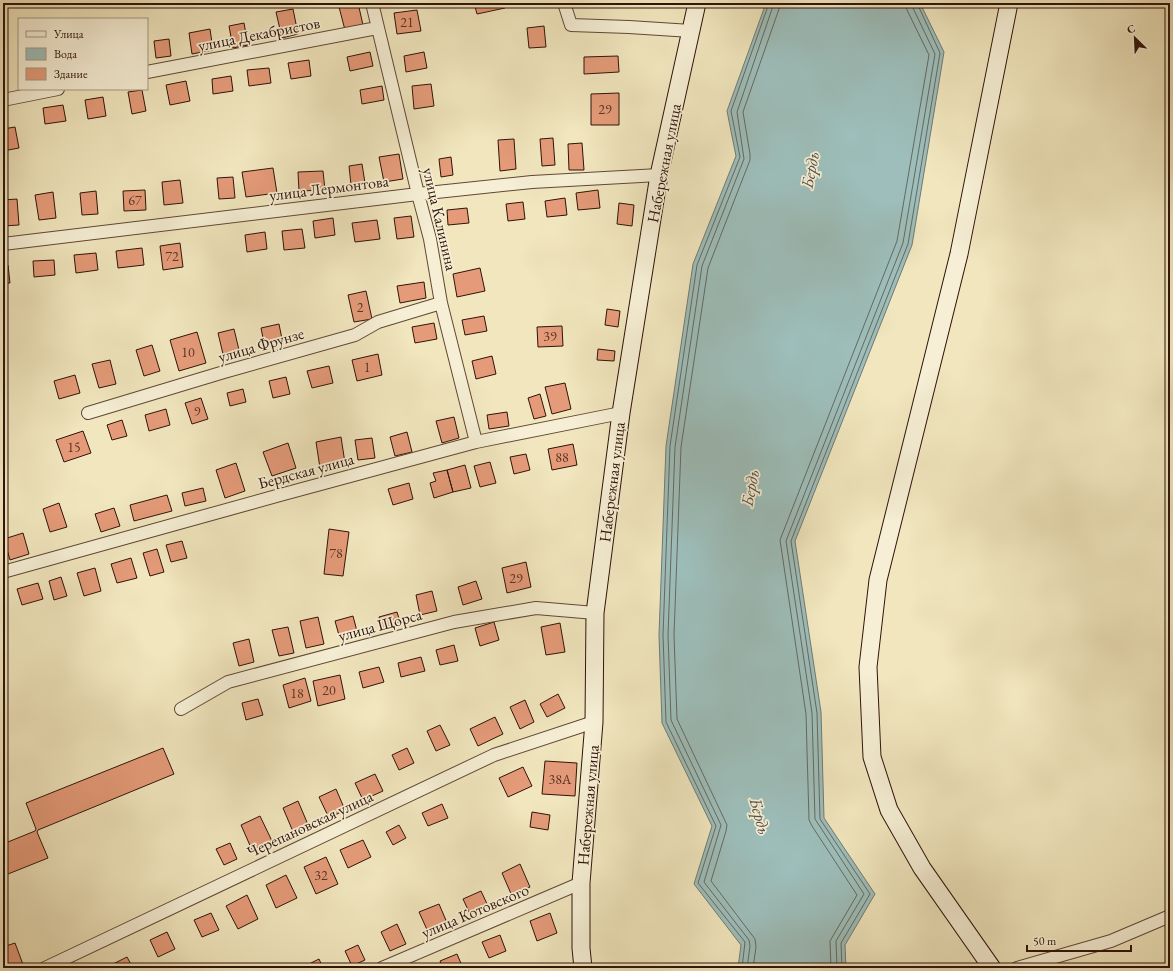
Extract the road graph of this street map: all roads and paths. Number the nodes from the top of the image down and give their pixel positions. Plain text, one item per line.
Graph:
1 (372, 3) edge
2 (564, 3) edge
3 (697, 3) edge
4 (1010, 3) edge
5 (377, 28) junction
6 (691, 31) junction
7 (148, 72) edge
8 (53, 90) edge
9 (3, 100) edge
10 (659, 175) junction
11 (418, 194) junction
12 (3, 244) edge
13 (441, 303) junction
14 (88, 413) dead end
15 (621, 413) junction
16 (476, 442) junction
17 (3, 572) edge
18 (595, 613) junction
19 (181, 709) dead end
20 (594, 722) junction
21 (581, 883) junction
22 (1170, 916) edge
23 (45, 968) edge
24 (382, 968) edge
25 (582, 968) edge
26 (992, 968) edge
27 (1017, 968) edge

1 - 5 street, улица Калинина
2 - 6 street
3 - 6 street, Набережная улица
4 - 26 street
5 - 7 street, улица Декабристов
5 - 11 street, улица Калинина
6 - 10 street, Набережная улица
8 - 9 street
10 - 11 street, улица Лермонтова
10 - 15 street, Набережная улица
11 - 12 street, улица Лермонтова
11 - 13 street, улица Калинина
13 - 14 street, улица Фрунзе
13 - 16 street, улица Калинина
15 - 16 street, Бердская улица
15 - 18 street, Набережная улица
16 - 17 street, Бердская улица
18 - 19 street, улица Щорса
18 - 20 street, Набережная улица
20 - 21 street, Набережная улица
20 - 23 street, Черепановская улица
21 - 24 street, улица Котовского
21 - 25 street, Набережная улица
22 - 27 street

